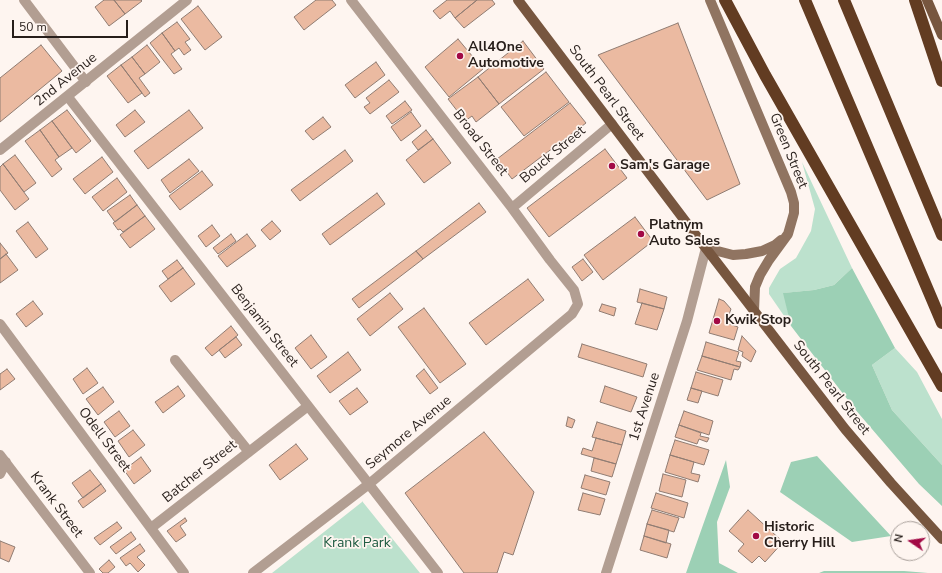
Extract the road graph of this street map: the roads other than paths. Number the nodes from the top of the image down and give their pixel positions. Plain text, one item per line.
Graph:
1 (24, 0) edge
2 (187, 0) edge
3 (351, 0) edge
4 (518, 0) edge
5 (710, 0) edge
6 (725, 0) edge
7 (805, 0) edge
8 (844, 0) edge
9 (915, 0) edge
10 (927, 0) edge
11 (942, 35) edge
12 (942, 81) edge
13 (86, 82) junction
14 (68, 97) junction
15 (612, 124) junction
16 (0, 150) edge
17 (512, 208) junction
18 (788, 234) junction
19 (942, 235) edge
20 (706, 248) junction
21 (576, 307) joint
22 (754, 310) junction
23 (942, 323) edge
24 (0, 324) edge
25 (175, 360) dead end
26 (942, 386) edge
27 (308, 406) junction
28 (249, 452) junction
29 (3, 458) edge
30 (0, 474) edge
31 (369, 484) junction
32 (152, 528) junction
33 (942, 539) edge
34 (90, 573) edge
35 (184, 573) edge
36 (253, 573) edge
37 (438, 573) edge
38 (606, 573) edge

1 - 13 street
2 - 13 street, 2nd Avenue
3 - 17 street, Broad Street
4 - 15 main road, South Pearl Street
5 - 18 main road, Green Street
6 - 26 highway
7 - 23 highway
8 - 19 highway
9 - 12 highway
10 - 11 main road
13 - 14 street, 2nd Avenue
14 - 16 street, 2nd Avenue
14 - 27 street, Benjamin Street
15 - 17 street, Bouck Street
15 - 20 main road, South Pearl Street
17 - 21 street, Broad Street
18 - 20 main road
18 - 22 main road, Green Street
20 - 22 main road, South Pearl Street
20 - 38 street, 1st Avenue
21 - 31 street, Seymore Avenue
22 - 33 main road, South Pearl Street
24 - 32 street, Odell Street
25 - 28 street, Batcher Street
27 - 28 street
27 - 31 street, Benjamin Street
28 - 32 street, Batcher Street
29 - 30 street
29 - 34 street, Krank Street
31 - 36 street, Seymore Avenue
31 - 37 street, Benjamin Street
32 - 35 street, Odell Street

